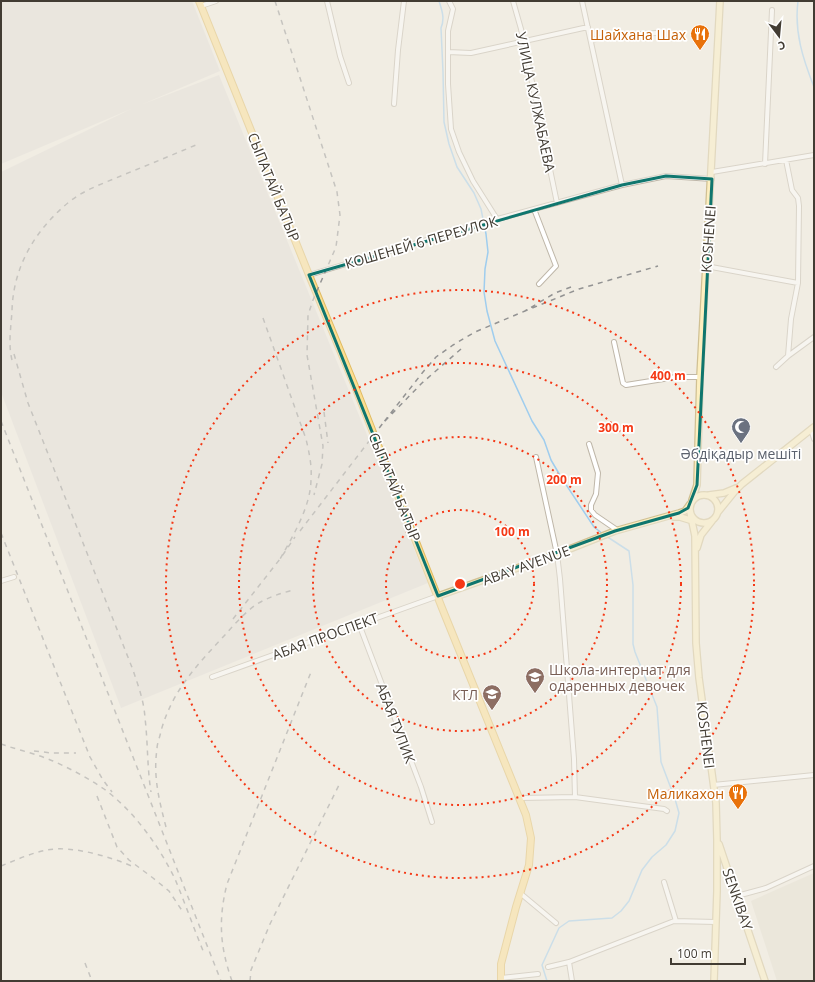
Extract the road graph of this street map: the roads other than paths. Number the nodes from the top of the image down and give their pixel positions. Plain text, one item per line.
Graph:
1 (216, 1) edge
2 (326, 1) edge
3 (404, 1) edge
4 (449, 1) edge
5 (513, 1) edge
6 (582, 1) edge
7 (720, 1) edge
8 (200, 3) edge
9 (772, 10) dead end
10 (588, 26) junction
11 (656, 33) dead end
12 (591, 40) junction
13 (524, 41) junction
14 (448, 52) junction
15 (349, 83) dead end
16 (394, 104) dead end
17 (814, 155) edge
18 (786, 160) junction
19 (765, 164) junction
20 (712, 172) junction
21 (712, 179) junction
22 (622, 185) junction
23 (557, 203) junction
24 (534, 209) junction
25 (498, 219) junction
26 (706, 266) junction
27 (309, 274) junction
28 (798, 283) junction
29 (539, 284) dead end
30 (814, 337) edge
31 (614, 342) dead end
32 (788, 356) junction
33 (776, 367) dead end
34 (700, 377) junction
35 (812, 428) edge
36 (814, 439) edge
37 (589, 444) dead end
38 (536, 456) dead end
39 (697, 477) junction
40 (742, 484) junction
41 (707, 495) junction
42 (691, 502) junction
43 (690, 512) junction
44 (718, 512) junction
45 (666, 518) junction
46 (691, 520) junction
47 (713, 520) junction
48 (698, 522) junction
49 (616, 531) junction
50 (557, 554) junction
51 (696, 560) junction
52 (14, 577) dead end
53 (1, 581) edge
54 (438, 596) junction
55 (359, 624) junction
56 (212, 678) dead end
57 (814, 775) edge
58 (713, 785) junction
59 (575, 797) junction
60 (520, 798) junction
61 (667, 811) dead end
62 (432, 822) dead end
63 (717, 840) junction
64 (814, 866) edge
65 (664, 882) dead end
66 (520, 893) junction
67 (737, 896) junction
68 (676, 921) junction
69 (716, 922) junction
70 (556, 923) dead end
71 (569, 962) junction
72 (548, 967) dead end
73 (538, 974) dead end
74 (501, 979) edge
75 (572, 981) edge
76 (714, 981) edge
77 (765, 981) edge

1 - 8 street
2 - 15 street
3 - 16 street
4 - 14 street
5 - 13 street, УЛИЦА КУЛЖАБАЕВА
6 - 10 street
7 - 20 main road, KOSHENEI
8 - 27 main road, СЫПАТАЙ БАТЫР
9 - 19 street
10 - 12 street
10 - 13 street
11 - 12 street
12 - 22 street
13 - 14 street
13 - 23 street, УЛИЦА КУЛЖАБАЕВА
14 - 25 street
17 - 18 street
18 - 19 street
18 - 28 street
19 - 20 street
20 - 21 main road, KOSHENEI
21 - 22 street, КОШЕНЕЙ 6 ПЕРЕУЛОК
21 - 26 main road, KOSHENEI
22 - 23 street, КОШЕНЕЙ 6 ПЕРЕУЛОК
23 - 24 street, КОШЕНЕЙ 6 ПЕРЕУЛОК
24 - 25 street, КОШЕНЕЙ 6 ПЕРЕУЛОК
24 - 29 street
25 - 27 street, КОШЕНЕЙ 6 ПЕРЕУЛОК
26 - 28 street
26 - 34 main road, KOSHENEI
27 - 54 main road, СЫПАТАЙ БАТЫР
28 - 32 street
30 - 32 street
31 - 34 street
32 - 33 street
34 - 39 main road, KOSHENEI
35 - 36 street
35 - 40 main road
37 - 49 street
38 - 50 street
39 - 41 main road
39 - 42 main road, KOSHENEI
40 - 41 main road
40 - 44 main road
41 - 42 main road
41 - 44 main road
42 - 43 main road
42 - 45 main road
43 - 46 main road
43 - 48 main road
44 - 47 main road
45 - 46 main road
45 - 49 main road
46 - 48 main road
46 - 51 main road
47 - 48 main road
47 - 51 main road
49 - 50 main road, ABAY AVENUE
50 - 54 main road, ABAY AVENUE
50 - 59 street
51 - 58 main road, KOSHENEI
52 - 53 street
54 - 55 street, АБАЯ ПРОСПЕКТ
54 - 60 main road, СЫПАТАЙ БАТЫР
55 - 56 street, АБАЯ ПРОСПЕКТ
55 - 62 street, АБАЯ ТУПИК
57 - 58 street
58 - 63 main road, KOSHENEI
59 - 60 street
59 - 61 street
60 - 66 main road, СЫПАТАЙ БАТЫР
63 - 67 main road, SENKIBAY
63 - 69 main road, KOSHENEI
64 - 67 street
65 - 68 street
66 - 70 street
66 - 74 main road, СЫПАТАЙ БАТЫР
67 - 77 main road, SENKIBAY
68 - 69 street
68 - 71 street
69 - 76 main road, KOSHENEI
71 - 72 street
71 - 75 street
73 - 74 street

